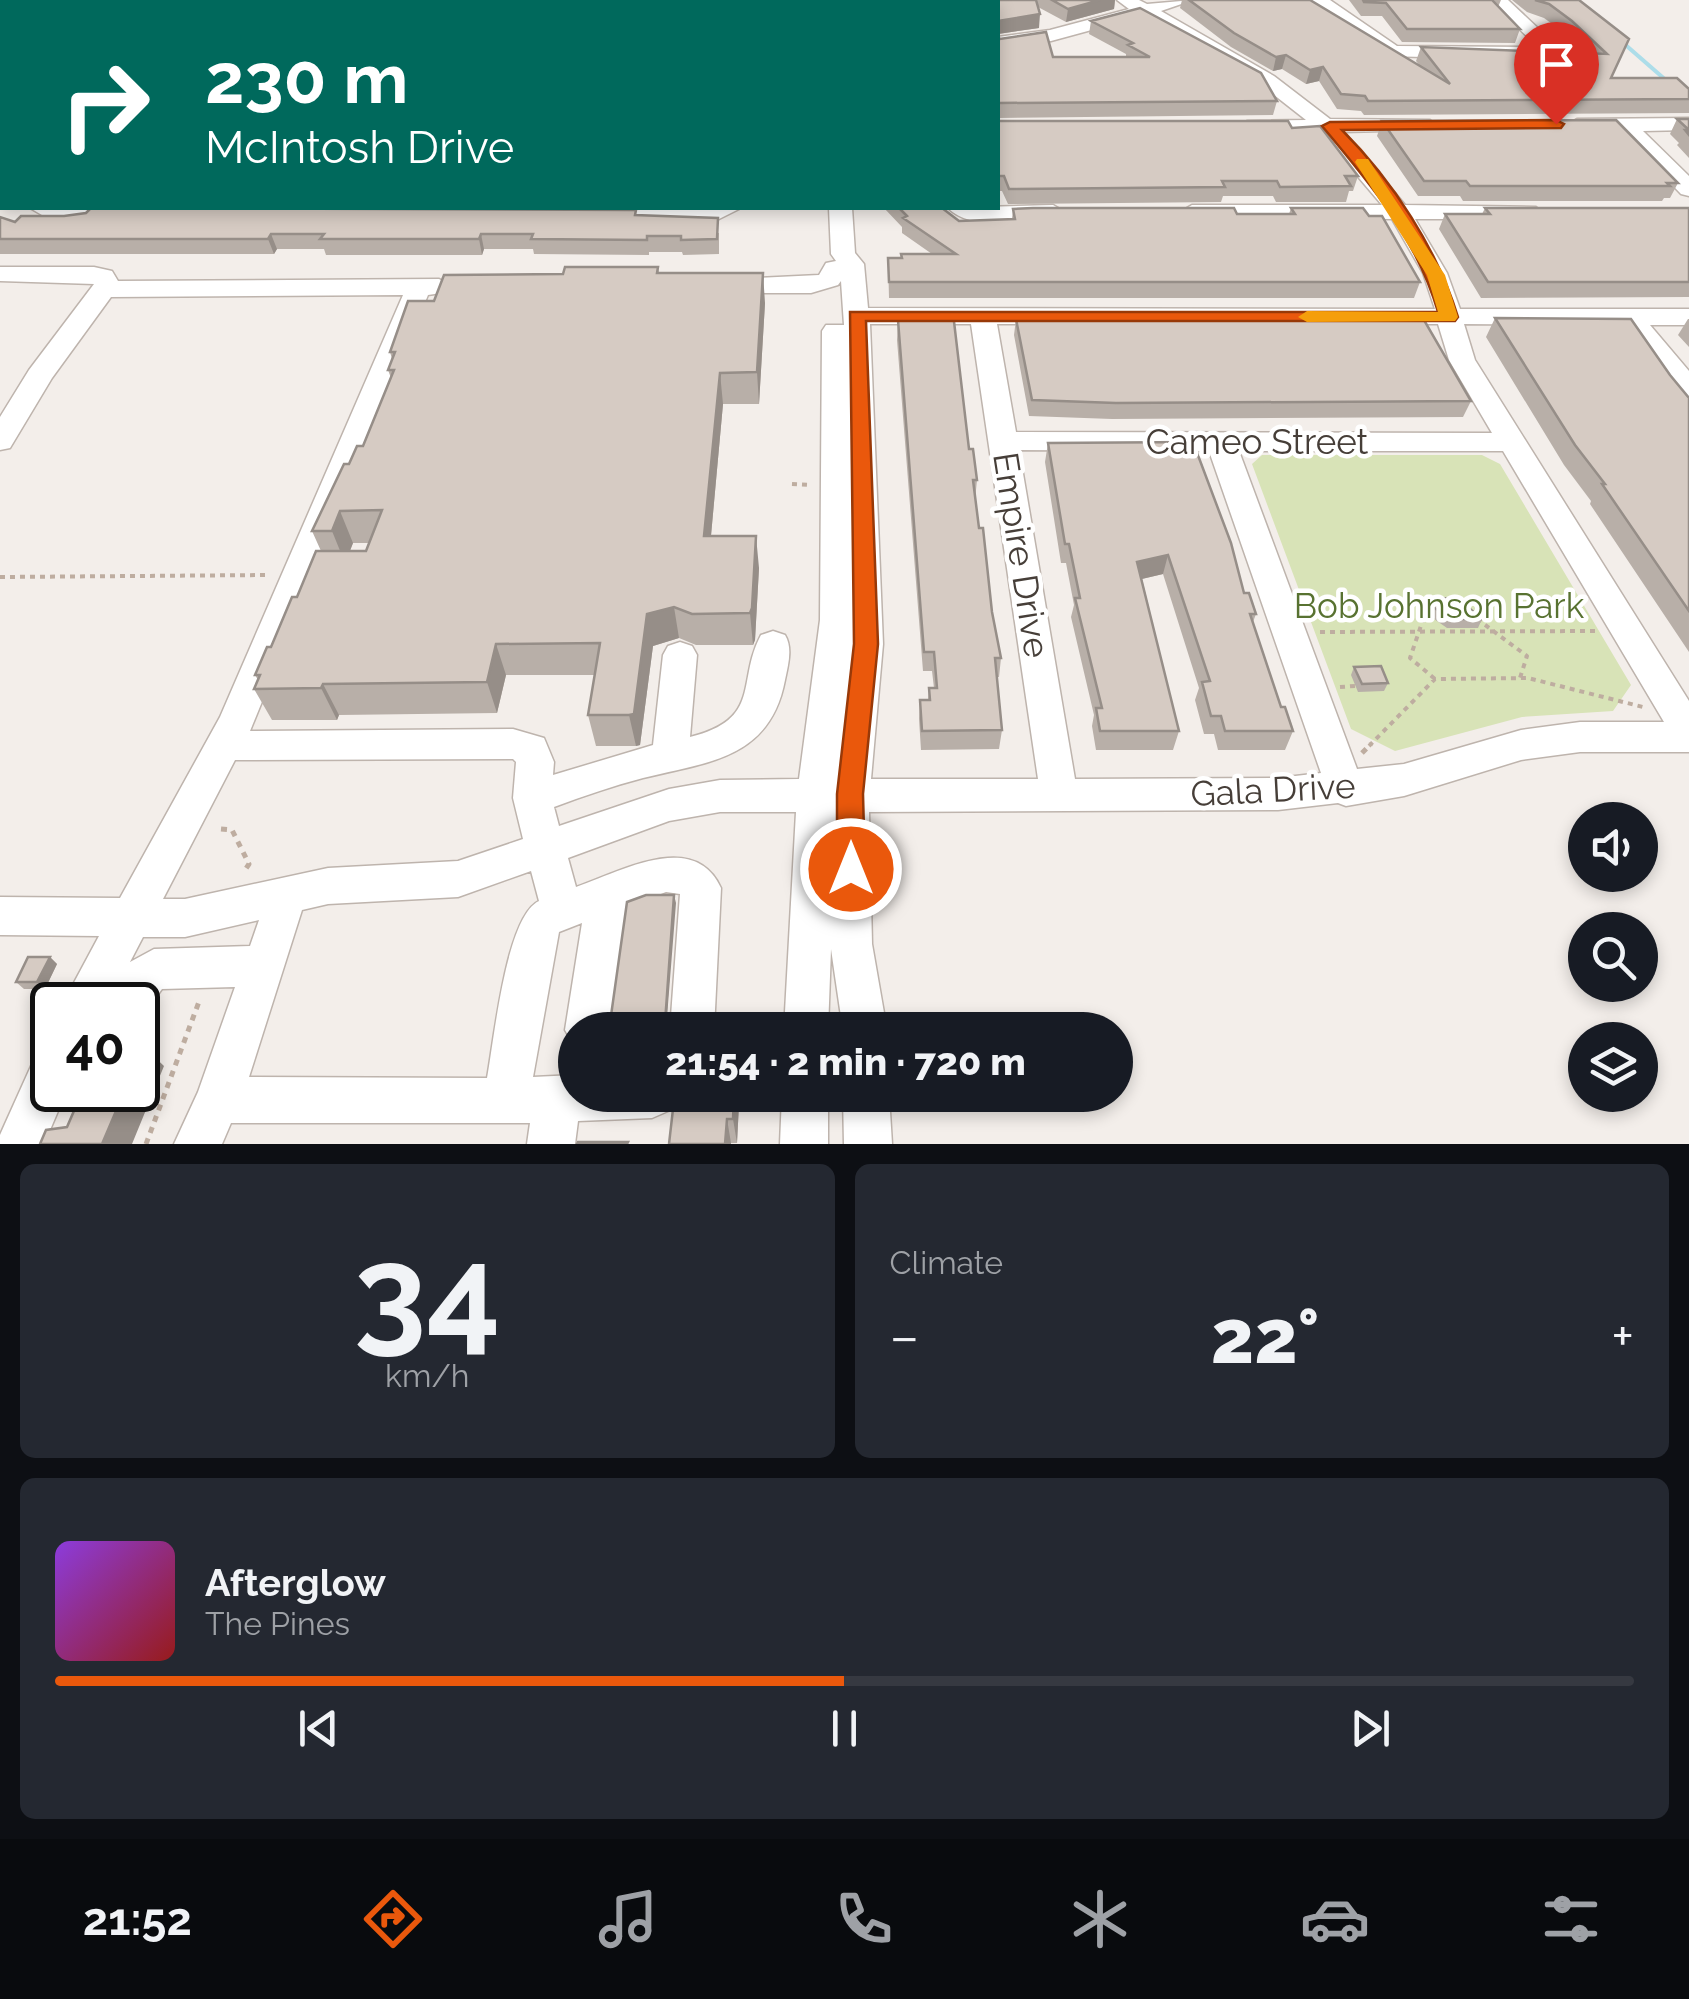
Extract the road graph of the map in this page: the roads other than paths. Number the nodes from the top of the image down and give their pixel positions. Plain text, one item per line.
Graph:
1 (1184, 0) edge
2 (1318, 0) edge
3 (1498, 0) edge
4 (1134, 4) edge
5 (1051, 35) junction
6 (1000, 43) edge
7 (1080, 52) edge
8 (1438, 124) edge
9 (1551, 124) edge
10 (1689, 124) edge
11 (1626, 125) junction
12 (1330, 126) junction
13 (1230, 127) edge
14 (1689, 189) edge
15 (101, 210) edge
16 (724, 210) edge
17 (841, 210) edge
18 (964, 210) edge
19 (160, 212) edge
20 (579, 212) edge
21 (1070, 212) edge
22 (1166, 212) edge
23 (1399, 212) junction
24 (1556, 212) edge
25 (839, 261) junction
26 (0, 274) edge
27 (706, 285) edge
28 (761, 285) junction
29 (419, 287) junction
30 (456, 287) edge
31 (104, 289) junction
32 (846, 315) junction
33 (983, 316) junction
34 (1448, 317) junction
35 (1630, 317) junction
36 (1689, 317) edge
37 (1689, 389) edge
38 (5, 426) edge
39 (1003, 441) junction
40 (1221, 442) junction
41 (1511, 442) junction
42 (773, 644) dead end
43 (680, 655) dead end
44 (1689, 735) edge
45 (224, 744) junction
46 (670, 755) junction
47 (1346, 790) junction
48 (833, 794) junction
49 (1059, 794) junction
50 (532, 798) junction
51 (545, 848) junction
52 (282, 896) junction
53 (562, 911) junction
54 (0, 916) edge
55 (132, 916) junction
56 (611, 922) junction
57 (264, 966) junction
58 (96, 982) edge
59 (138, 982) edge
60 (600, 1012) edge
61 (689, 1012) edge
62 (808, 1012) edge
63 (862, 1012) edge
64 (218, 1100) junction
65 (506, 1101) junction
66 (558, 1109) edge
67 (34, 1112) edge
68 (77, 1112) edge
69 (805, 1112) edge
70 (867, 1112) edge
71 (20, 1144) edge
72 (64, 1144) edge
73 (198, 1144) edge
74 (804, 1144) edge
75 (868, 1144) edge

1 - 4 street
2 - 3 street
4 - 5 street
4 - 12 street
5 - 6 street
5 - 7 street
8 - 12 street
9 - 11 street
10 - 11 street
11 - 14 street
12 - 13 street
12 - 23 street
15 - 19 street
16 - 20 street
17 - 25 street
18 - 21 street
22 - 23 street
23 - 24 street
23 - 34 street
25 - 28 street
25 - 32 street
26 - 31 street
27 - 28 street
28 - 32 street
29 - 30 street
29 - 31 street
29 - 45 street
31 - 38 street
32 - 33 street
32 - 48 street
33 - 34 street
33 - 39 street, Empire Drive
34 - 35 street
34 - 41 street
35 - 36 street
35 - 37 street
39 - 40 street, Cameo Street
39 - 49 street, Empire Drive
40 - 41 street, Cameo Street
40 - 47 street
41 - 44 street
42 - 46 street
43 - 46 street
44 - 47 street, Gala Drive
45 - 50 street
45 - 55 street
46 - 50 street
47 - 49 street, Gala Drive
48 - 49 street, Gala Drive
48 - 51 street, Gala Drive
48 - 62 street
48 - 63 street
50 - 51 street
51 - 52 street, Gala Drive
51 - 53 street
52 - 55 street, Gala Drive
52 - 57 street
53 - 56 street
53 - 65 street
54 - 55 street, Gala Drive
55 - 58 street
56 - 60 street
56 - 61 street
57 - 59 street
57 - 64 street
64 - 65 street
64 - 73 street
65 - 66 street
67 - 71 street
68 - 72 street
69 - 74 street
70 - 75 street

